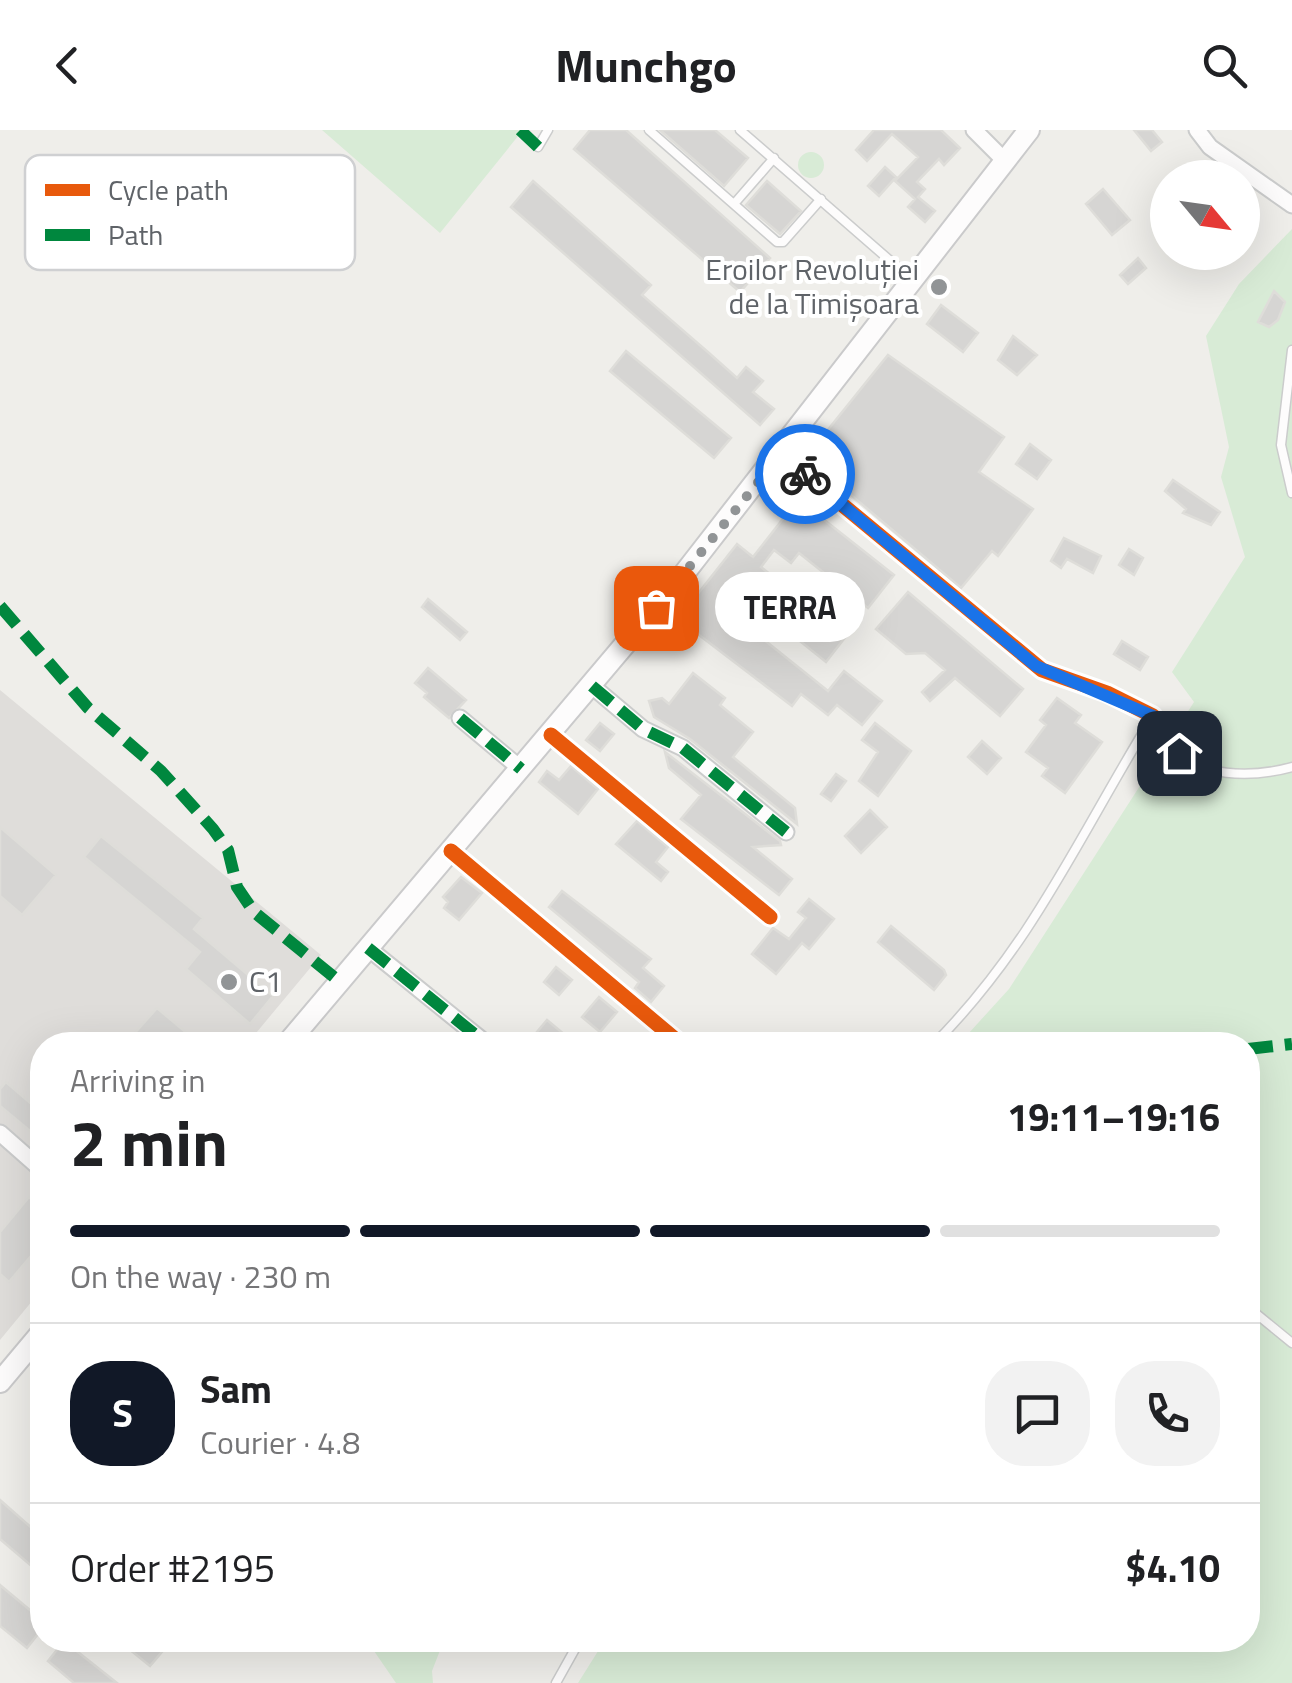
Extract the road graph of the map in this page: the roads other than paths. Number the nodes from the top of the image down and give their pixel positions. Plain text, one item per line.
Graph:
1 (548, 130) edge
2 (649, 130) edge
3 (740, 130) edge
4 (974, 130) edge
5 (1028, 130) edge
6 (1197, 130) edge
7 (538, 147) dead end
8 (774, 158) junction
9 (1005, 161) junction
10 (821, 199) junction
11 (734, 204) junction
12 (1292, 205) edge
13 (914, 281) junction
14 (1292, 350) edge
15 (781, 454) junction
16 (1292, 493) edge
17 (592, 686) junction
18 (1153, 716) junction
19 (460, 718) dead end
20 (550, 735) junction
21 (1292, 767) edge
22 (521, 769) junction
23 (786, 832) dead end
24 (451, 852) junction
25 (770, 917) dead end
26 (368, 948) junction
27 (297, 1032) edge
28 (472, 1032) edge
29 (666, 1032) edge
30 (946, 1032) edge
31 (0, 1133) edge
32 (30, 1157) edge
33 (1260, 1318) edge
34 (1292, 1343) edge
35 (30, 1346) edge
36 (0, 1382) edge
37 (573, 1652) edge
38 (556, 1683) edge

1 - 7 lane
2 - 11 lane
3 - 8 lane
4 - 9 street
5 - 9 main road
6 - 12 street
8 - 10 lane
8 - 11 lane
9 - 13 main road
10 - 11 lane
10 - 13 lane
13 - 15 main road
14 - 16 lane
15 - 17 main road
15 - 18 street
17 - 20 main road
17 - 23 street
18 - 21 lane
18 - 30 lane
19 - 22 street
20 - 22 main road
20 - 25 street
22 - 24 main road
24 - 26 main road
24 - 29 street
26 - 27 main road
26 - 28 street
31 - 32 street
33 - 34 lane
35 - 36 main road
37 - 38 lane

